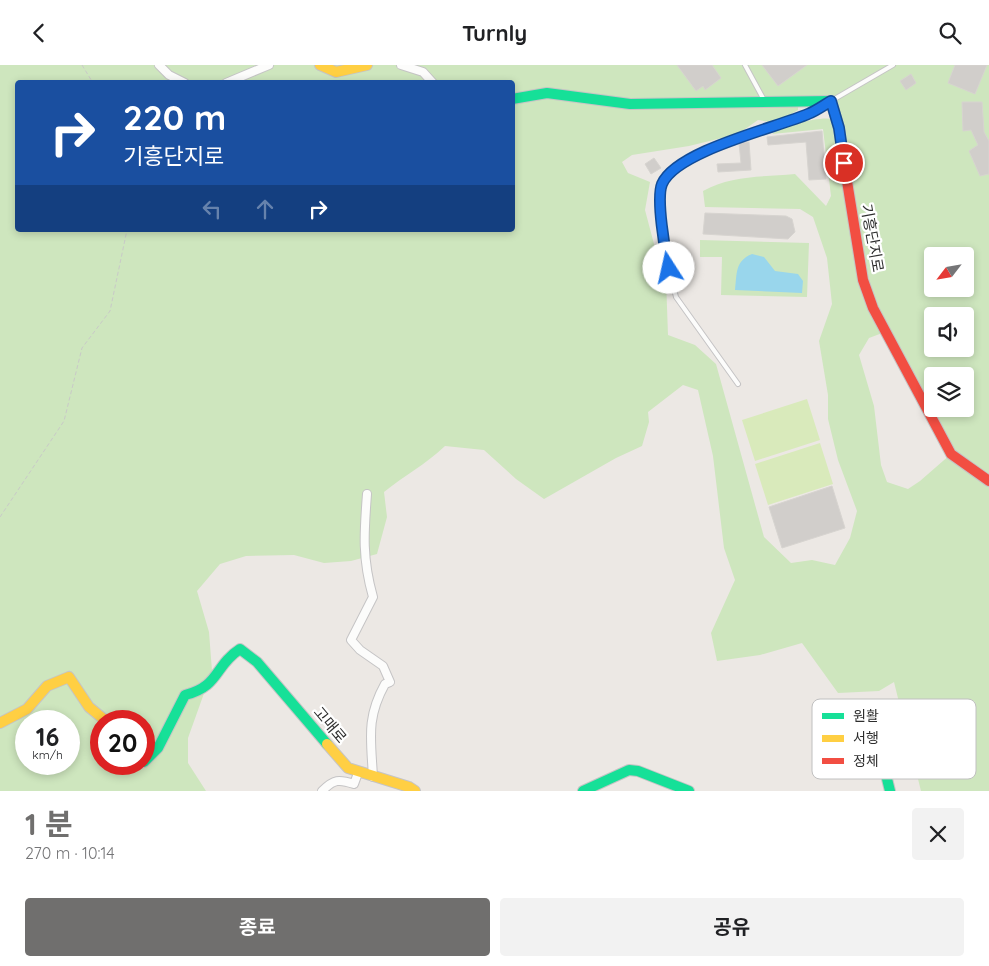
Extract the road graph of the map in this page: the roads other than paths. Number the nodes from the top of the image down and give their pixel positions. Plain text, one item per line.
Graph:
1 (159, 65) edge
2 (269, 65) edge
3 (320, 65) edge
4 (367, 65) edge
5 (401, 65) edge
6 (746, 65) edge
7 (893, 65) edge
8 (179, 80) edge
9 (233, 80) edge
10 (431, 80) edge
11 (515, 98) edge
12 (831, 101) junction
13 (765, 102) junction
14 (738, 384) dead end
15 (989, 481) edge
16 (367, 494) dead end
17 (93, 710) edge
18 (0, 723) edge
19 (155, 752) edge
20 (358, 773) junction
21 (373, 777) junction
22 (322, 791) edge
23 (415, 791) edge
24 (583, 791) edge
25 (689, 791) edge

1 - 8 street
2 - 9 street
3 - 4 street
5 - 10 street
6 - 13 lane
7 - 12 lane
11 - 13 street
12 - 13 street
12 - 14 lane
12 - 15 street, 기흥단지로
16 - 21 street
17 - 18 street
19 - 20 street, 고매로
20 - 21 street, 고매로
20 - 22 street
21 - 23 street, 고매로
24 - 25 street

